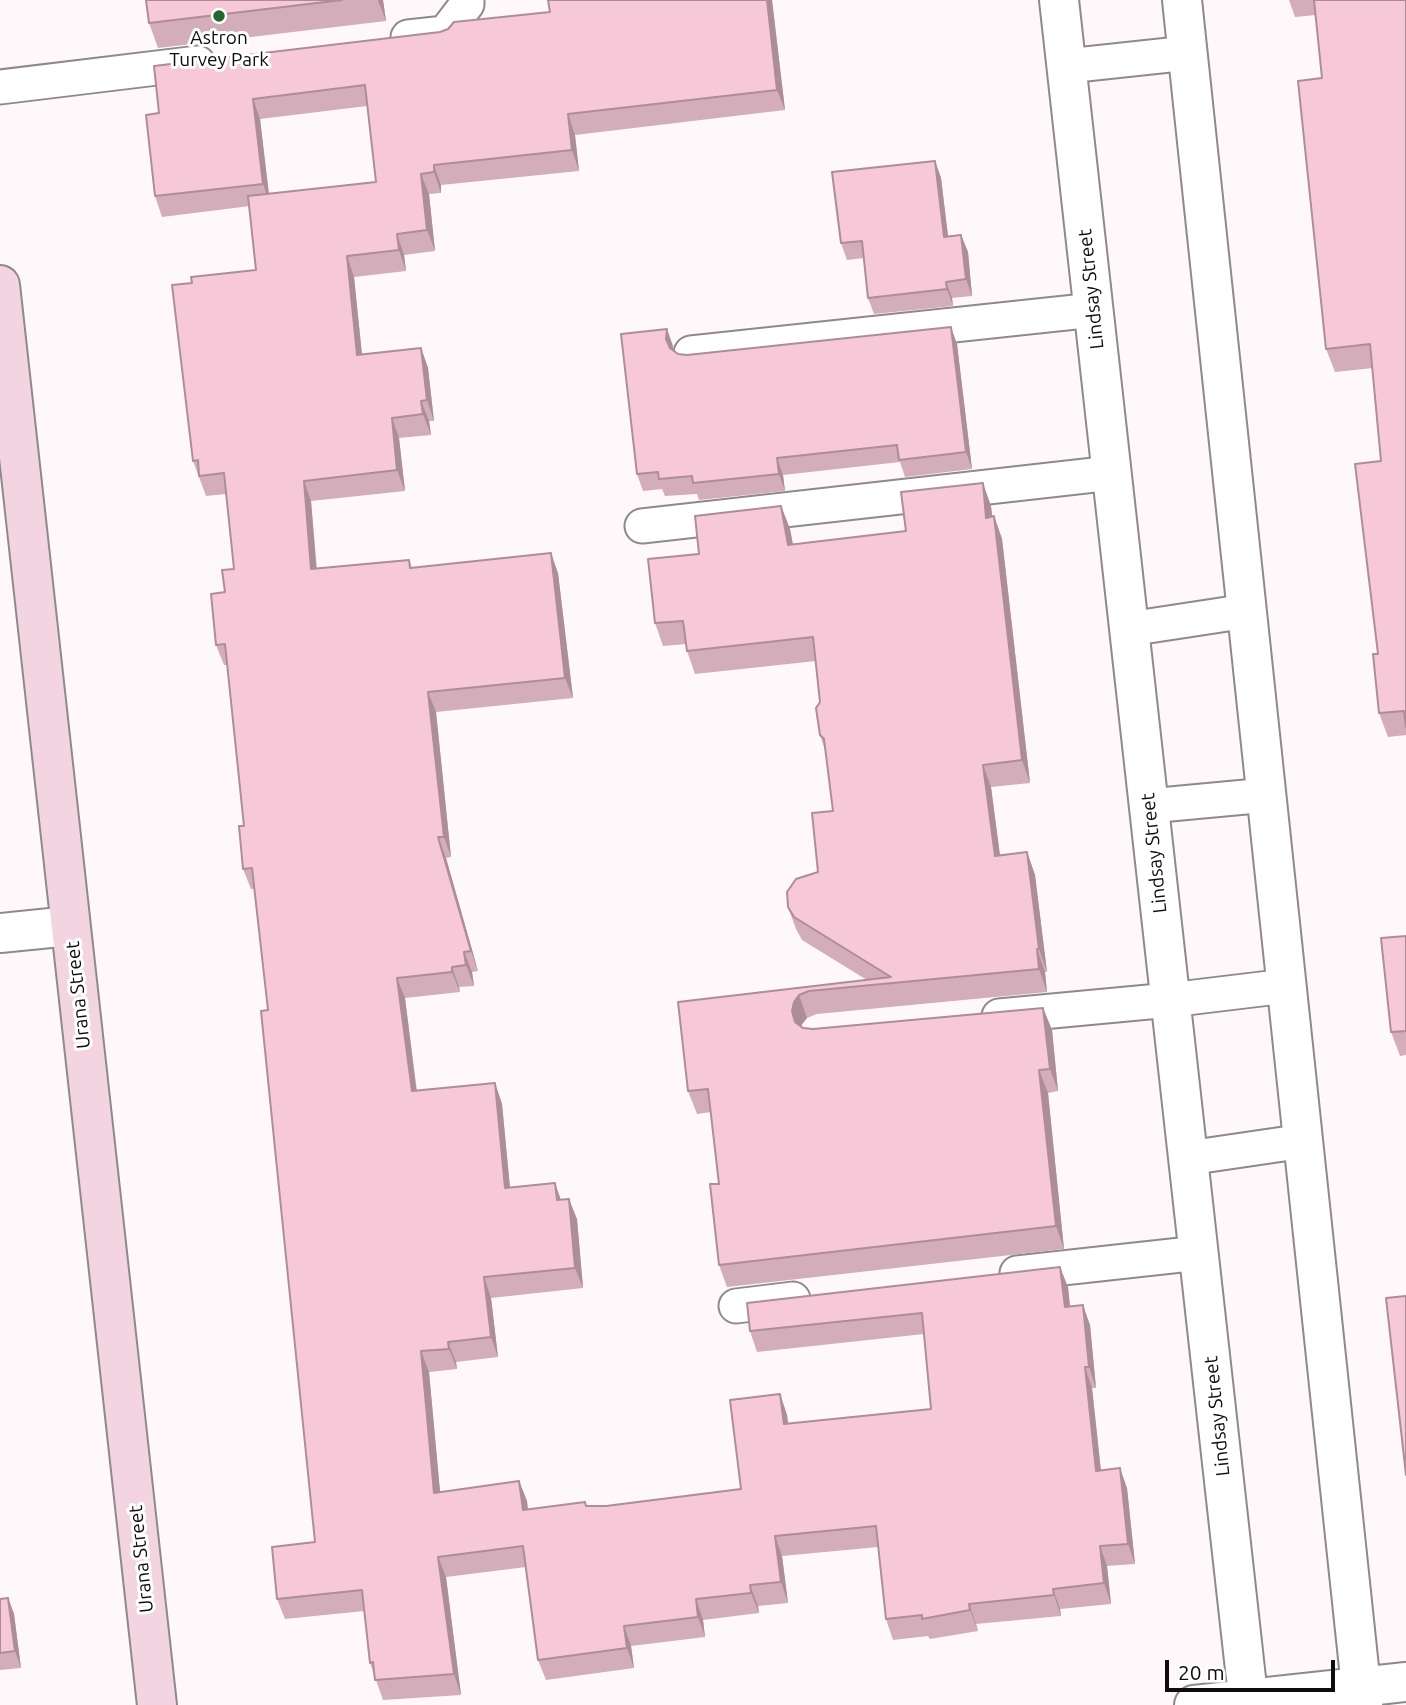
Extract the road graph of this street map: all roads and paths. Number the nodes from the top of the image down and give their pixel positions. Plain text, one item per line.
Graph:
1 (467, 0) edge
2 (1059, 0) edge
3 (1182, 0) edge
4 (376, 41) edge
5 (1188, 53) junction
6 (224, 60) edge
7 (1066, 66) junction
8 (0, 87) edge
9 (0, 285) edge
10 (1094, 310) junction
11 (691, 353) edge
12 (1112, 473) junction
13 (642, 526) dead end
14 (1247, 611) junction
15 (1129, 629) junction
16 (1267, 795) junction
17 (1149, 806) junction
18 (70, 926) junction
19 (0, 933) edge
20 (1286, 986) junction
21 (1170, 1000) junction
22 (969, 1019) edge
23 (1304, 1141) junction
24 (1188, 1157) junction
25 (1199, 1253) junction
26 (982, 1277) edge
27 (818, 1296) edge
28 (736, 1306) dead end
29 (1386, 1690) edge
30 (1249, 1702) edge
31 (157, 1705) edge
32 (1194, 1705) edge

1 - 4 lane
2 - 7 street, Lindsay Street
3 - 5 street
5 - 7 lane
5 - 14 street
6 - 8 lane
7 - 10 street, Lindsay Street
9 - 18 street, Urana Street
10 - 11 lane
10 - 12 street, Lindsay Street
12 - 13 lane
12 - 15 street, Lindsay Street
14 - 15 lane
14 - 16 street
15 - 17 street, Lindsay Street
16 - 17 lane
16 - 20 street
17 - 21 street, Lindsay Street
18 - 19 street
18 - 31 street, Urana Street
20 - 21 lane
20 - 23 street
21 - 22 lane
21 - 24 street, Lindsay Street
23 - 24 lane
23 - 29 street
24 - 25 street, Lindsay Street
25 - 26 lane
25 - 30 street, Lindsay Street
27 - 28 lane
29 - 30 street
30 - 32 street

